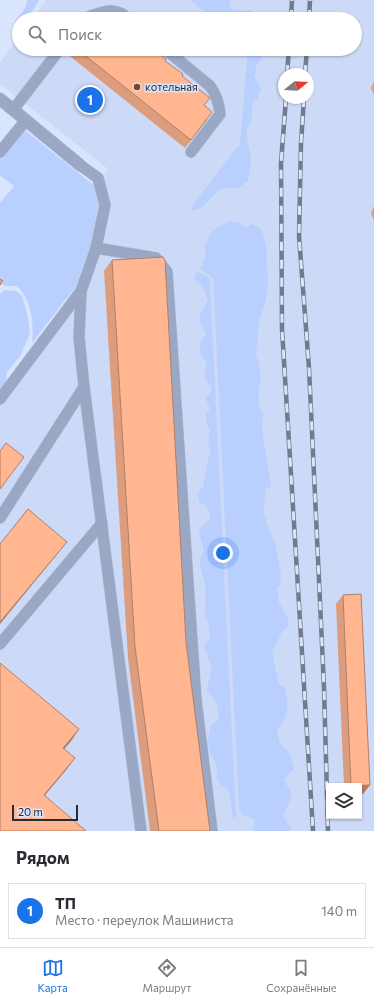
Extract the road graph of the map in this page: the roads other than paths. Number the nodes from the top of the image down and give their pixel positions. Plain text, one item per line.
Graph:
1 (104, 12) edge
2 (115, 12) edge
3 (55, 56) edge
4 (174, 56) edge
5 (0, 100) edge
6 (14, 110) junction
7 (26, 120) junction
8 (0, 152) edge
9 (191, 152) edge
10 (80, 165) joint
11 (96, 248) junction
12 (81, 291) junction
13 (84, 387) junction
14 (0, 399) edge
15 (0, 518) edge
16 (102, 522) junction
17 (0, 644) edge
18 (141, 831) edge
19 (212, 831) edge

1 - 2 lane
3 - 6 lane
4 - 9 lane
5 - 6 street
6 - 7 street
7 - 8 lane
7 - 10 street
10 - 11 lane
11 - 12 lane
11 - 19 lane
12 - 13 lane
12 - 14 lane
13 - 15 lane
13 - 16 lane
16 - 17 lane
16 - 18 lane

